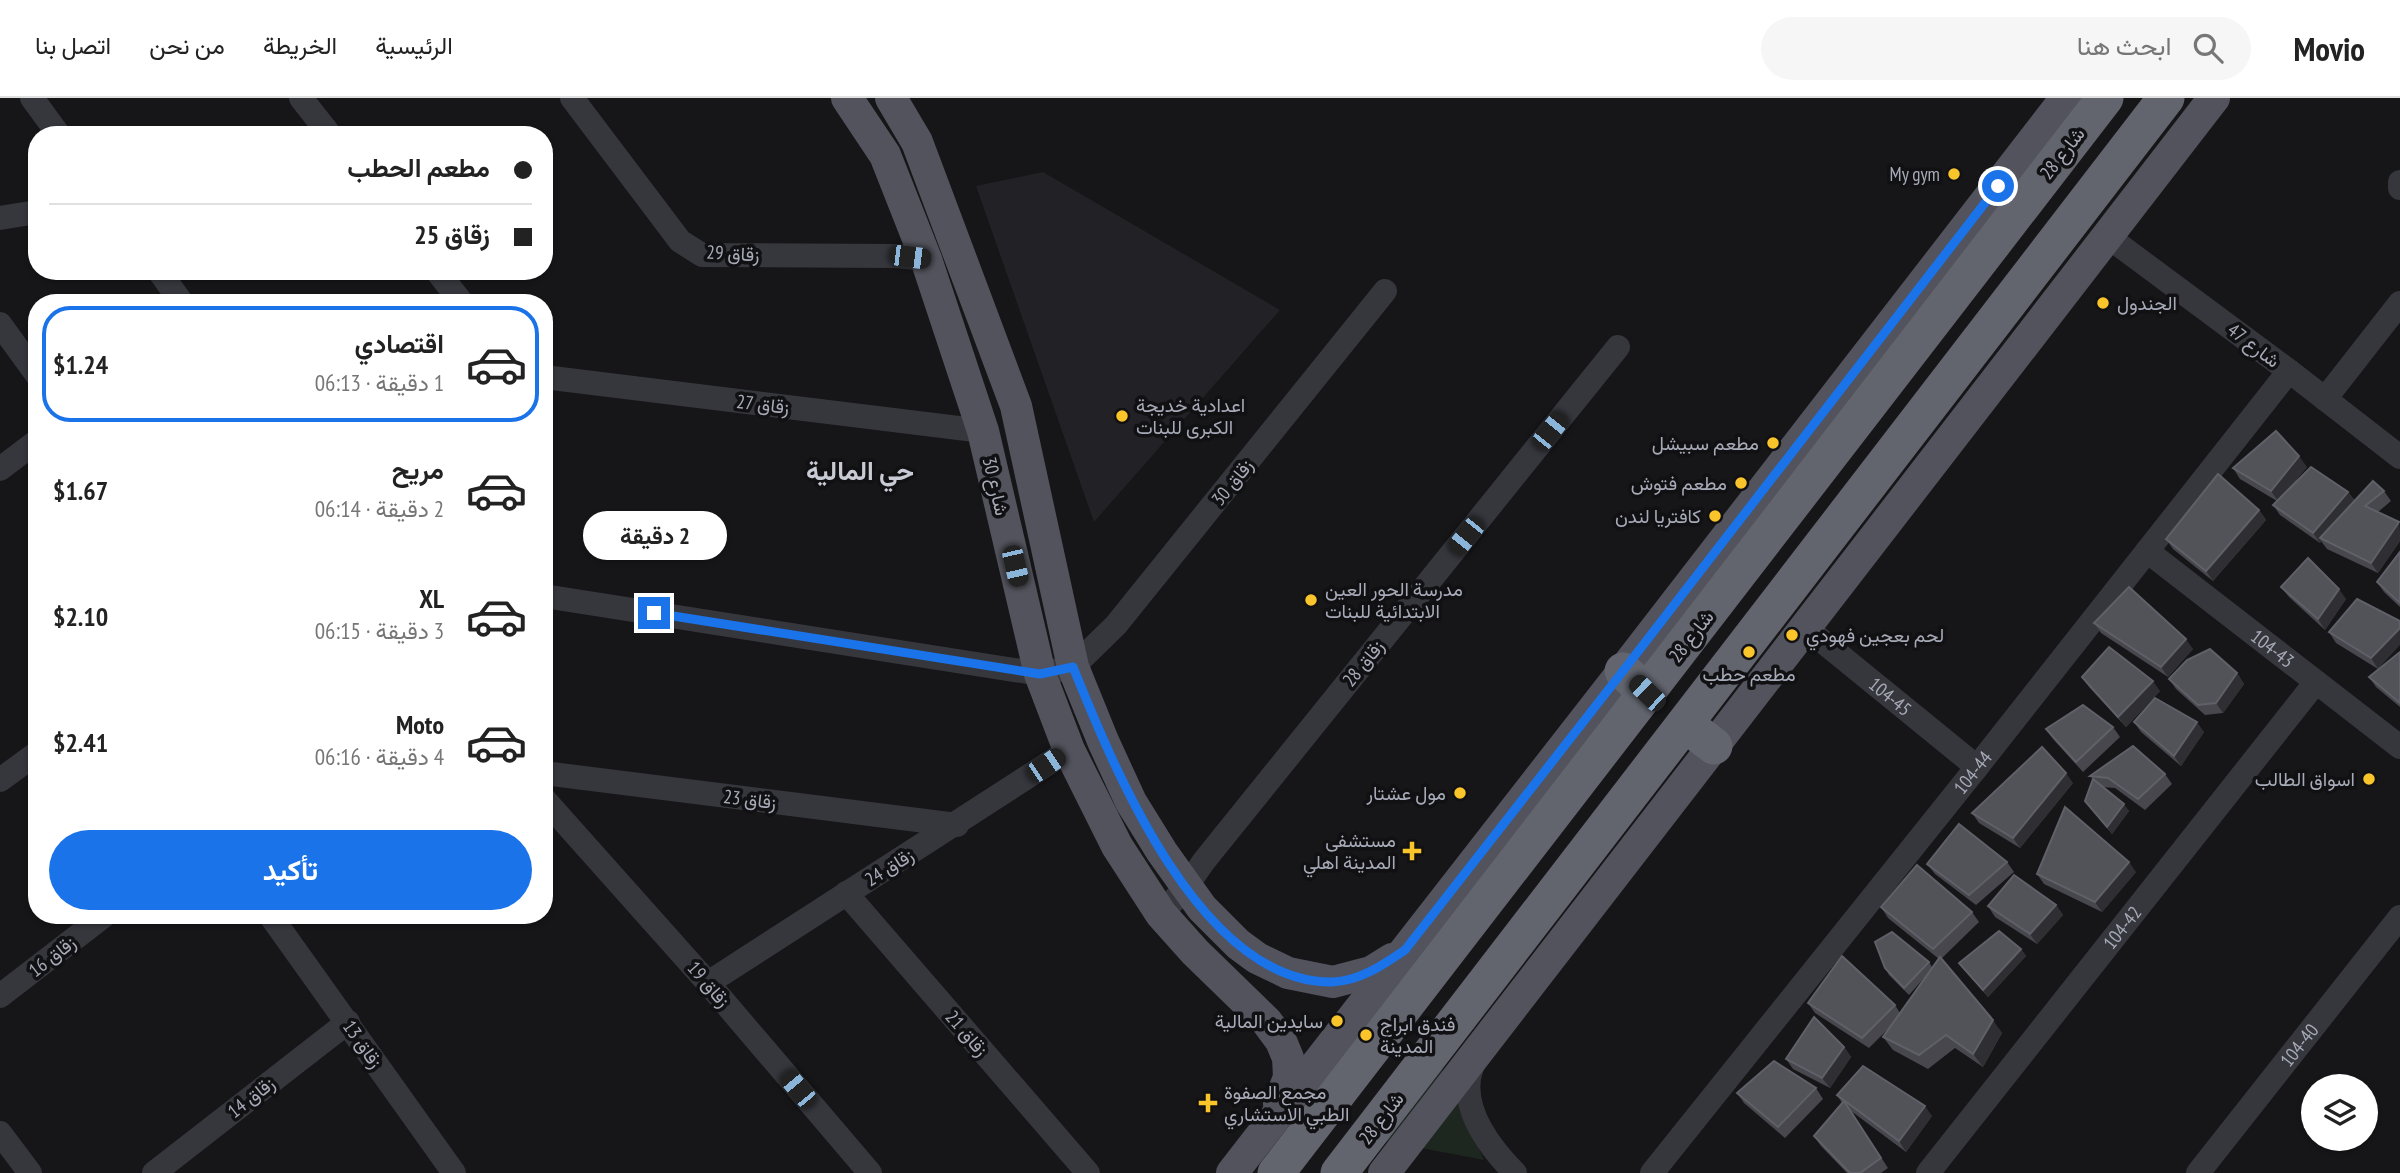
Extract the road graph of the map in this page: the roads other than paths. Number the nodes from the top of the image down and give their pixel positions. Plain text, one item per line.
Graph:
1 (32, 98) edge
2 (301, 98) edge
3 (572, 98) edge
4 (847, 98) edge
5 (891, 98) edge
6 (2066, 98) edge
7 (2105, 98) edge
8 (2166, 98) edge
9 (2214, 98) edge
10 (52, 126) edge
11 (323, 126) edge
12 (28, 213) edge
13 (0, 218) edge
14 (2107, 236) junction
15 (926, 259) junction
16 (444, 280) edge
17 (1385, 291) dead end
18 (455, 294) edge
19 (2400, 303) edge
20 (0, 324) edge
21 (1618, 348) dead end
22 (28, 363) edge
23 (2288, 371) junction
24 (553, 378) edge
25 (2325, 399) junction
26 (982, 431) junction
27 (28, 448) edge
28 (2400, 457) edge
29 (0, 469) edge
30 (2147, 551) junction
31 (553, 597) edge
32 (1805, 627) junction
33 (1073, 667) junction
34 (1040, 674) junction
35 (1635, 682) junction
36 (2316, 682) junction
37 (1685, 724) junction
38 (1714, 746) junction
39 (2400, 747) edge
40 (1069, 750) junction
41 (28, 760) edge
42 (1977, 767) junction
43 (553, 774) edge
44 (0, 780) edge
45 (553, 809) edge
46 (957, 825) junction
47 (1186, 887) junction
48 (846, 893) junction
49 (1161, 914) junction
50 (2400, 917) edge
51 (93, 924) edge
52 (277, 924) edge
53 (1405, 950) junction
54 (708, 983) junction
55 (0, 996) edge
56 (348, 1022) junction
57 (1475, 1057) junction
58 (0, 1133) edge
59 (1253, 1145) junction
60 (30, 1173) edge
61 (154, 1173) edge
62 (454, 1173) edge
63 (870, 1173) edge
64 (1088, 1173) edge
65 (1231, 1173) edge
66 (1276, 1173) edge
67 (1339, 1173) edge
68 (1384, 1173) edge
69 (1515, 1173) edge
70 (1652, 1173) edge
71 (1928, 1173) edge
72 (2198, 1173) edge

1 - 10 street
2 - 11 street
3 - 15 street, زقاق 29
4 - 15 main road, شارع 30
5 - 33 main road, شارع 30
6 - 35 main road
7 - 35 highway, شارع 28
8 - 37 highway, شارع 28
9 - 14 main road
12 - 13 street
14 - 23 street, شارع 47
14 - 32 main road
15 - 26 main road, شارع 30
16 - 18 street
17 - 33 street, زقاق 30
19 - 25 street
20 - 22 street
21 - 47 street, زقاق 28
23 - 25 street, شارع 47
23 - 30 street, 104-44
24 - 26 street, زقاق 27
25 - 28 street, شارع 47
26 - 34 main road, شارع 30
27 - 29 street
30 - 36 street, 104-43
30 - 42 street, 104-44
31 - 34 street
32 - 38 main road
32 - 42 street, 104-45
33 - 34 street
33 - 47 main road, شارع 30
34 - 40 main road, شارع 30
35 - 53 main road
35 - 66 highway, شارع 28
36 - 39 street, 104-43
36 - 71 street, 104-42
37 - 38 highway
37 - 67 highway, شارع 28
38 - 57 main road
40 - 46 street, زقاق 24
40 - 49 main road, شارع 30
41 - 44 street
42 - 70 street, 104-44
43 - 46 street, زقاق 23
45 - 54 street, زقاق 19
46 - 48 street, زقاق 24
47 - 49 street, زقاق 28
47 - 53 main road, شارع 30
48 - 54 street, زقاق 24
48 - 64 street, زقاق 21
49 - 59 main road, شارع 30
50 - 72 street, 104-40
51 - 55 street, زقاق 16
52 - 56 street, زقاق 13
53 - 59 main road
54 - 63 street, زقاق 19
56 - 61 street, زقاق 14
56 - 62 street, زقاق 13
57 - 68 main road
57 - 69 street
58 - 60 street
59 - 65 main road

